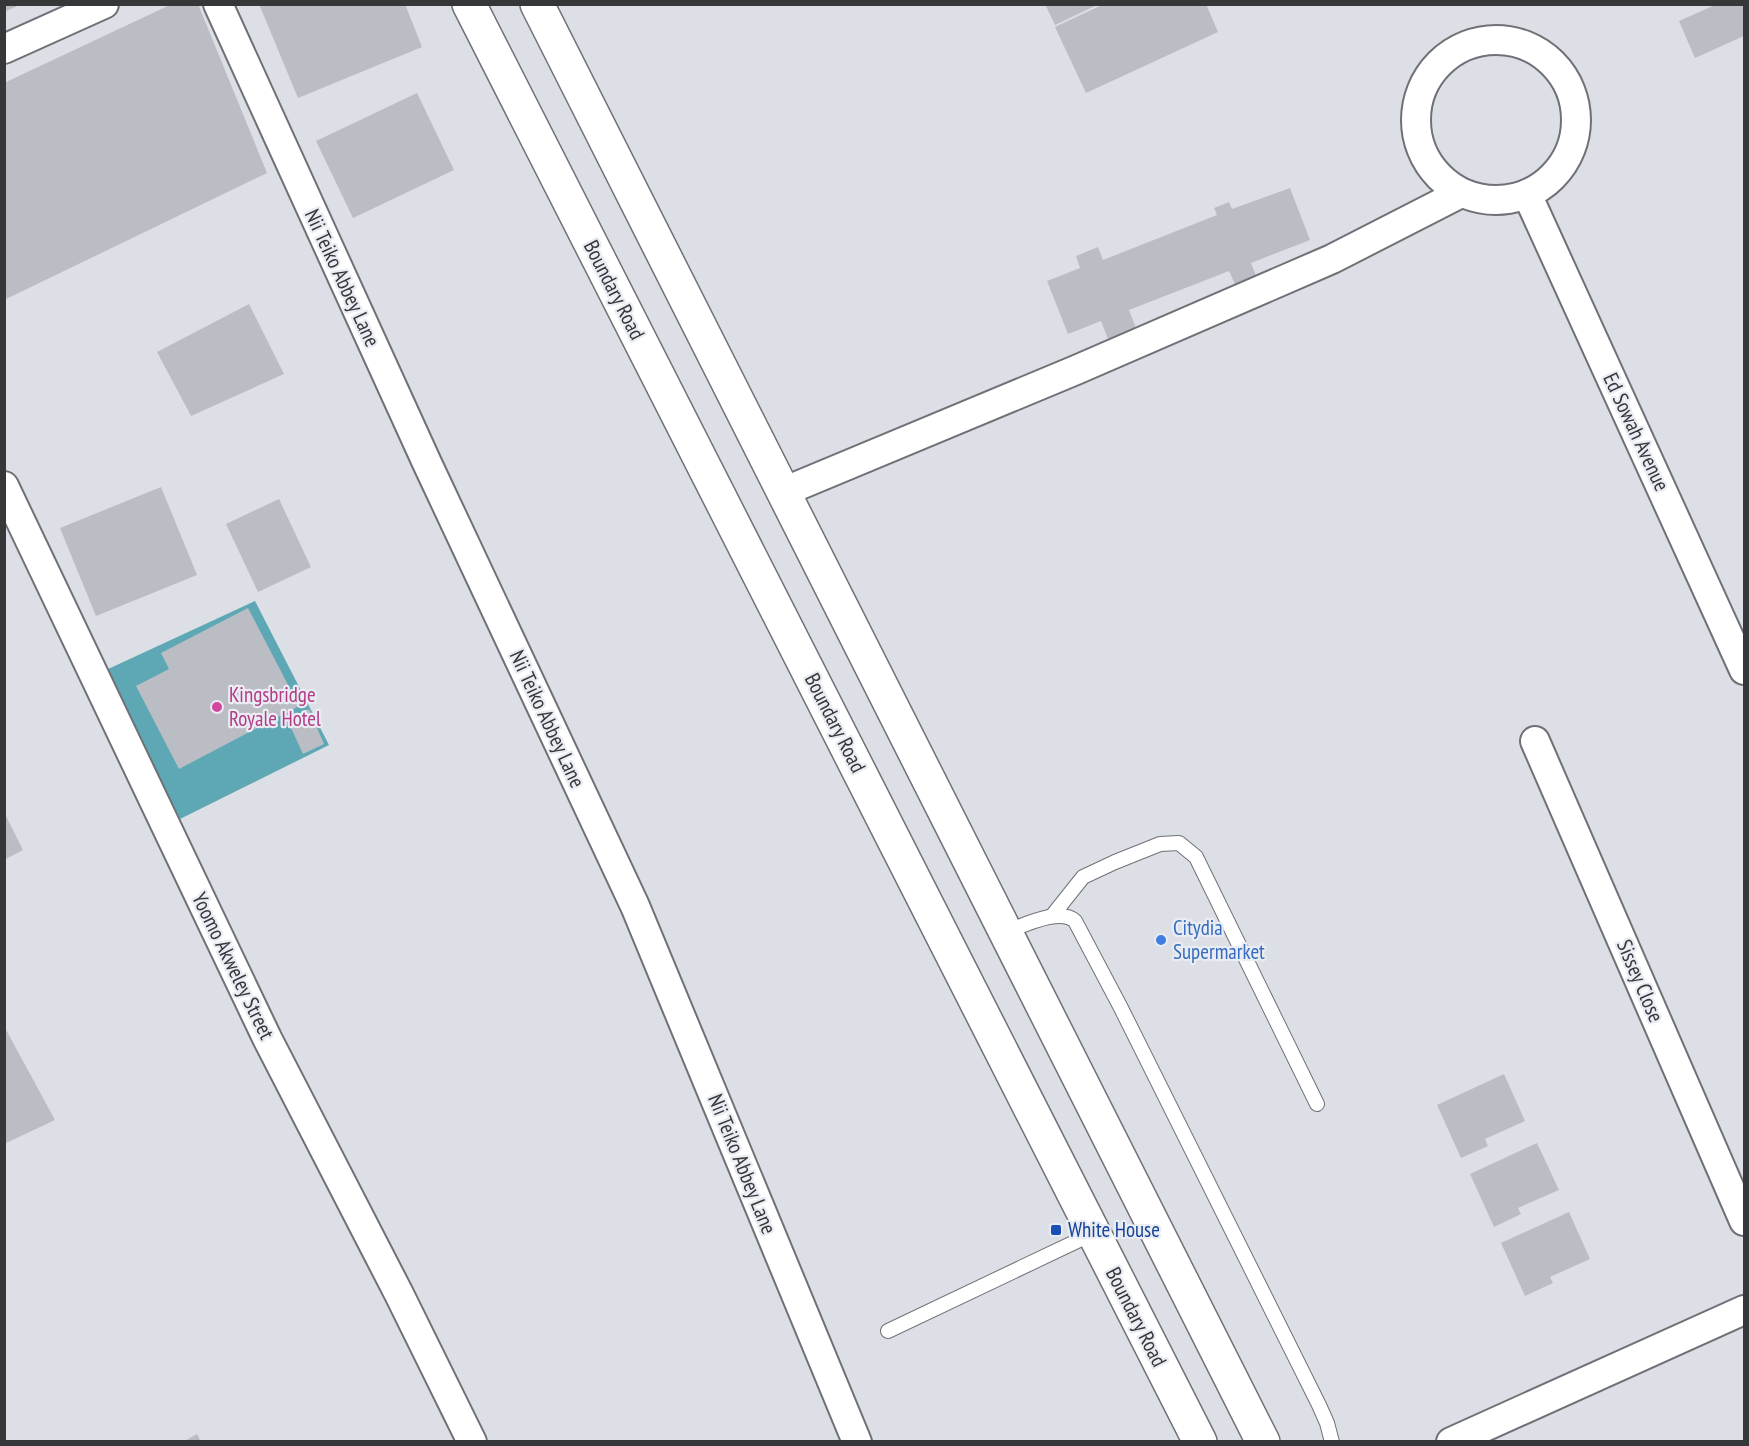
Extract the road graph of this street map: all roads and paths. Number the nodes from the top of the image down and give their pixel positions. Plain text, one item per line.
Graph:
1 (104, 4) edge
2 (218, 4) edge
3 (469, 4) edge
4 (537, 4) edge
5 (4, 49) edge
6 (1461, 193) junction
7 (1527, 194) junction
8 (4, 486) edge
9 (783, 492) junction
10 (1744, 670) edge
11 (1535, 741) dead end
12 (1052, 916) junction
13 (1005, 932) junction
14 (1317, 1104) dead end
15 (1744, 1221) edge
16 (1094, 1233) junction
17 (1744, 1310) edge
18 (888, 1331) dead end
19 (472, 1442) edge
20 (857, 1442) edge
21 (1200, 1442) edge
22 (1263, 1442) edge
23 (1332, 1442) edge
24 (1451, 1442) edge

1 - 5 street
2 - 20 street, Nii Teiko Abbey Lane
3 - 16 main road, Boundary Road
4 - 9 main road
6 - 7 street
6 - 7 street
6 - 9 street
7 - 10 street, Ed Sowah Avenue
8 - 19 street, Yoomo Akweley Street
9 - 13 main road
11 - 15 street, Sissey Close
12 - 13 lane
12 - 14 lane
12 - 23 lane
13 - 22 main road
16 - 18 lane
16 - 21 main road, Boundary Road
17 - 24 street

